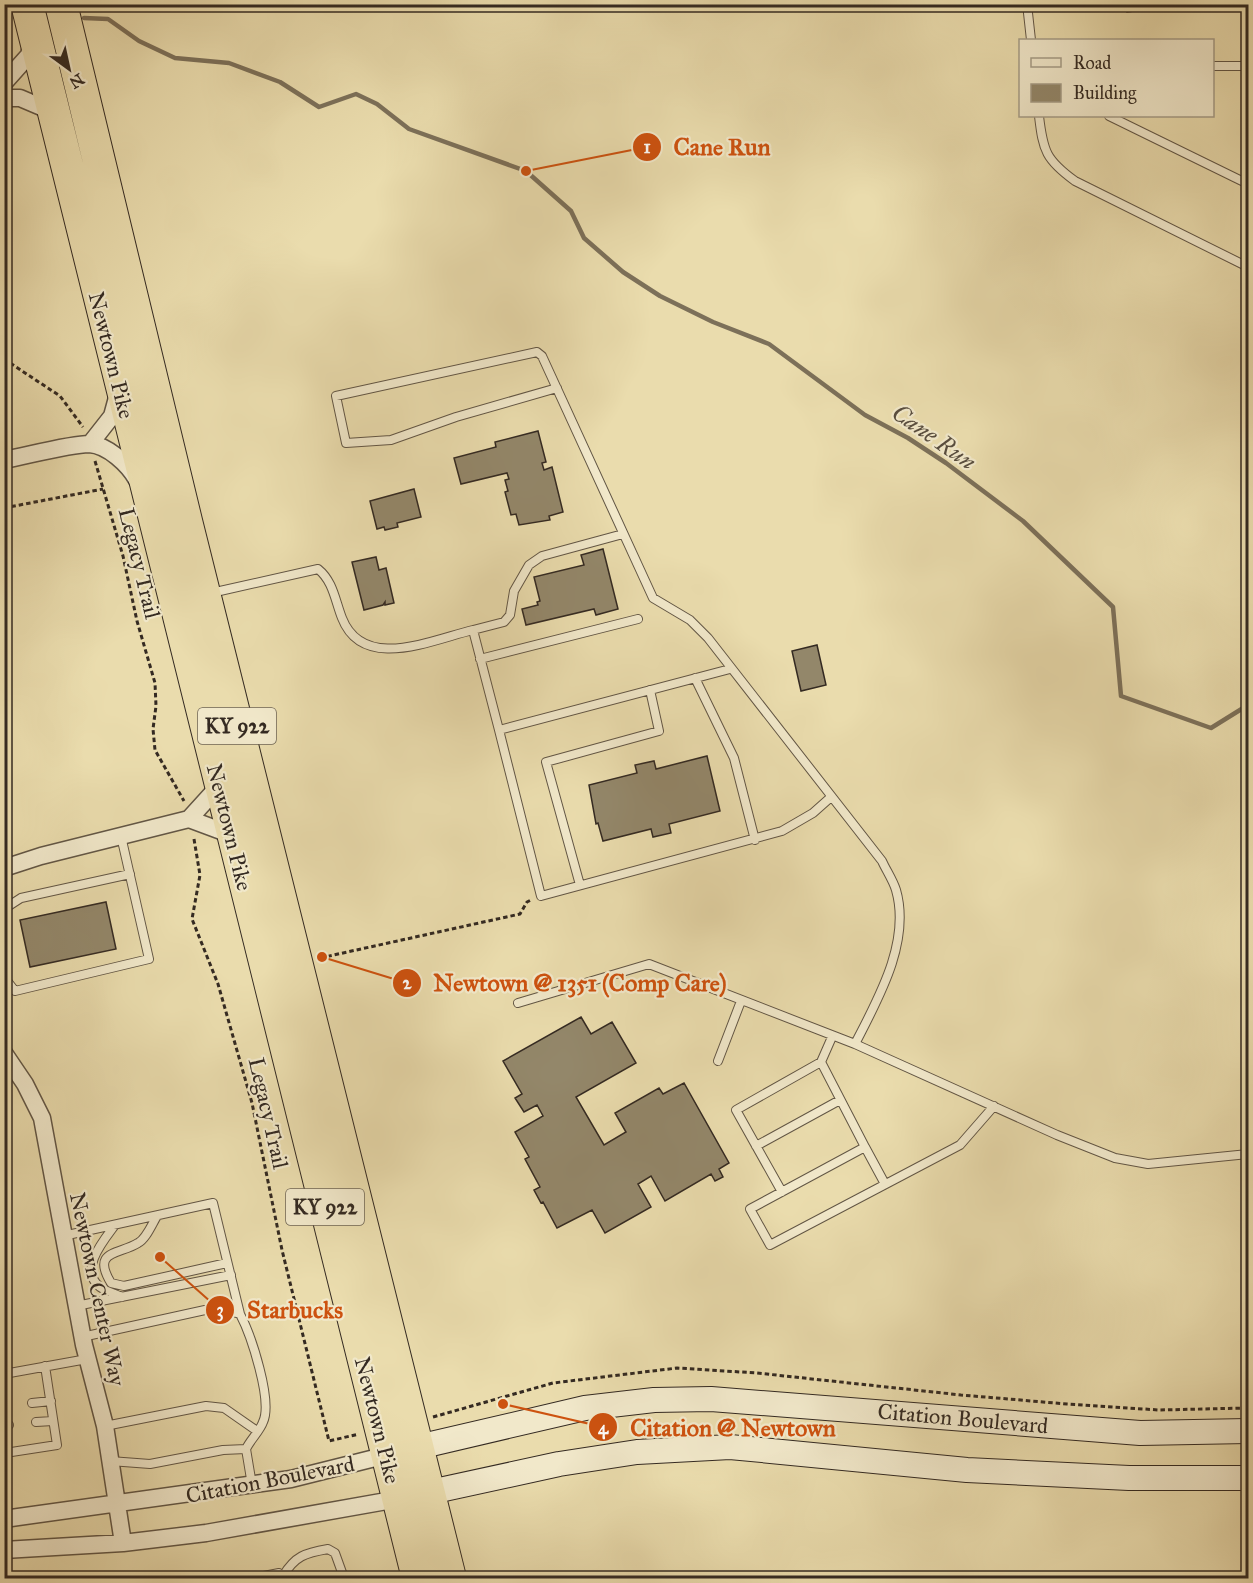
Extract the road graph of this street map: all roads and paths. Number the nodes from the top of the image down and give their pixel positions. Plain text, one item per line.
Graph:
1 (61, 4) edge
2 (1016, 4) edge
3 (1027, 7) edge
4 (30, 18) edge
5 (1031, 39) edge
6 (1214, 66) edge
7 (1248, 66) edge
8 (4, 83) edge
9 (4, 98) edge
10 (53, 112) junction
11 (1039, 117) edge
12 (1111, 117) edge
13 (1248, 184) edge
14 (1248, 267) edge
15 (4, 359) edge
16 (117, 375) junction
17 (557, 388) junction
18 (90, 444) junction
19 (4, 460) edge
20 (103, 489) junction
21 (150, 507) junction
22 (4, 508) edge
23 (623, 534) junction
24 (204, 594) junction
25 (638, 619) dead end
26 (473, 630) junction
27 (480, 658) junction
28 (730, 669) junction
29 (695, 678) junction
30 (650, 690) junction
31 (499, 730) junction
32 (219, 786) junction
33 (831, 797) junction
34 (189, 820) junction
35 (232, 835) junction
36 (121, 836) junction
37 (755, 840) junction
38 (4, 868) edge
39 (130, 874) junction
40 (580, 885) junction
41 (541, 896) junction
42 (4, 909) edge
43 (312, 960) dead end
44 (4, 977) edge
45 (741, 1000) junction
46 (518, 1003) dead end
47 (832, 1037) junction
48 (855, 1044) junction
49 (4, 1053) edge
50 (718, 1061) dead end
51 (820, 1062) junction
52 (840, 1100) junction
53 (994, 1106) junction
54 (756, 1146) junction
55 (865, 1147) junction
56 (1248, 1154) edge
57 (885, 1184) junction
58 (782, 1192) junction
59 (157, 1216) junction
60 (115, 1225) junction
61 (63, 1236) junction
62 (227, 1263) junction
63 (231, 1275) junction
64 (122, 1297) junction
65 (76, 1306) junction
66 (240, 1314) junction
67 (82, 1337) junction
68 (87, 1359) junction
69 (45, 1366) junction
70 (4, 1374) edge
71 (51, 1401) junction
72 (32, 1403) dead end
73 (53, 1421) junction
74 (36, 1422) dead end
75 (105, 1426) junction
76 (257, 1431) junction
77 (1248, 1431) edge
78 (361, 1434) dead end
79 (4, 1449) edge
80 (246, 1449) junction
81 (401, 1451) junction
82 (110, 1461) junction
83 (1248, 1478) edge
84 (252, 1486) junction
85 (428, 1492) junction
86 (398, 1499) junction
87 (117, 1504) junction
88 (4, 1519) edge
89 (123, 1543) junction
90 (4, 1550) edge
91 (285, 1577) edge
92 (253, 1578) edge
93 (344, 1578) edge
94 (418, 1578) edge
95 (450, 1578) edge

1 - 24 highway, Newtown Pike / KY 922
2 - 3 lane
3 - 5 lane
4 - 8 street
4 - 10 highway, Newtown Pike / KY 922
6 - 7 lane
9 - 10 street
10 - 16 highway, Newtown Pike / KY 922
11 - 14 lane
12 - 13 lane
15 - 18 path, Legacy Trail
16 - 18 street
16 - 21 highway, Newtown Pike / KY 922
17 - 17 lane
17 - 23 lane
18 - 19 street
18 - 20 path, Legacy Trail
18 - 21 street
20 - 22 path
20 - 34 path, Legacy Trail
21 - 24 highway
21 - 32 highway, Newtown Pike / KY 922
23 - 26 lane
23 - 28 lane
24 - 26 lane
24 - 81 highway, Newtown Pike / KY 922
25 - 27 lane
26 - 27 lane
27 - 31 lane
28 - 29 lane
28 - 33 lane
29 - 30 lane
29 - 37 lane
30 - 31 lane
30 - 40 lane
31 - 41 lane
32 - 34 street
32 - 35 highway, Newtown Pike / KY 922
33 - 37 lane
33 - 48 lane
34 - 35 street
34 - 36 street
34 - 78 path, Legacy Trail
35 - 81 highway, Newtown Pike / KY 922
36 - 38 street
36 - 39 lane
37 - 40 lane
39 - 42 lane
39 - 44 lane
40 - 41 lane
41 - 43 path
45 - 46 lane
45 - 47 lane
45 - 50 lane
47 - 48 lane
47 - 51 lane
48 - 53 lane
49 - 61 street, Newtown Center Way
51 - 52 lane
51 - 54 lane
52 - 54 lane
52 - 55 lane
53 - 56 lane
53 - 57 lane
54 - 58 lane
55 - 57 lane
55 - 58 lane
57 - 58 lane
59 - 60 lane
59 - 62 lane
59 - 62 lane
60 - 61 lane
60 - 64 lane
61 - 65 street, Newtown Center Way
62 - 63 lane
63 - 64 lane
63 - 66 lane
64 - 65 lane
65 - 67 street, Newtown Center Way
66 - 67 lane
66 - 76 lane
67 - 68 street, Newtown Center Way
68 - 69 lane
68 - 75 street, Newtown Center Way
69 - 70 lane
69 - 71 lane
71 - 72 lane
71 - 73 lane
73 - 74 lane
73 - 79 lane
75 - 76 lane
75 - 82 street, Newtown Center Way
76 - 80 lane
77 - 81 main road, Citation Boulevard
80 - 82 lane
80 - 84 lane
81 - 84 street, Citation Boulevard
81 - 85 highway, Newtown Pike / KY 922
81 - 86 highway, Newtown Pike / KY 922
82 - 87 street, Newtown Center Way
83 - 85 main road, Citation Boulevard
84 - 87 street, Citation Boulevard
85 - 86 main road, Citation Boulevard
85 - 95 highway, Newtown Pike / KY 922
86 - 89 street, Citation Boulevard
86 - 94 highway, Newtown Pike / KY 922
87 - 88 street, Citation Boulevard
87 - 89 street, Newtown Center Way
89 - 90 street, Citation Boulevard
91 - 92 lane
91 - 93 lane

